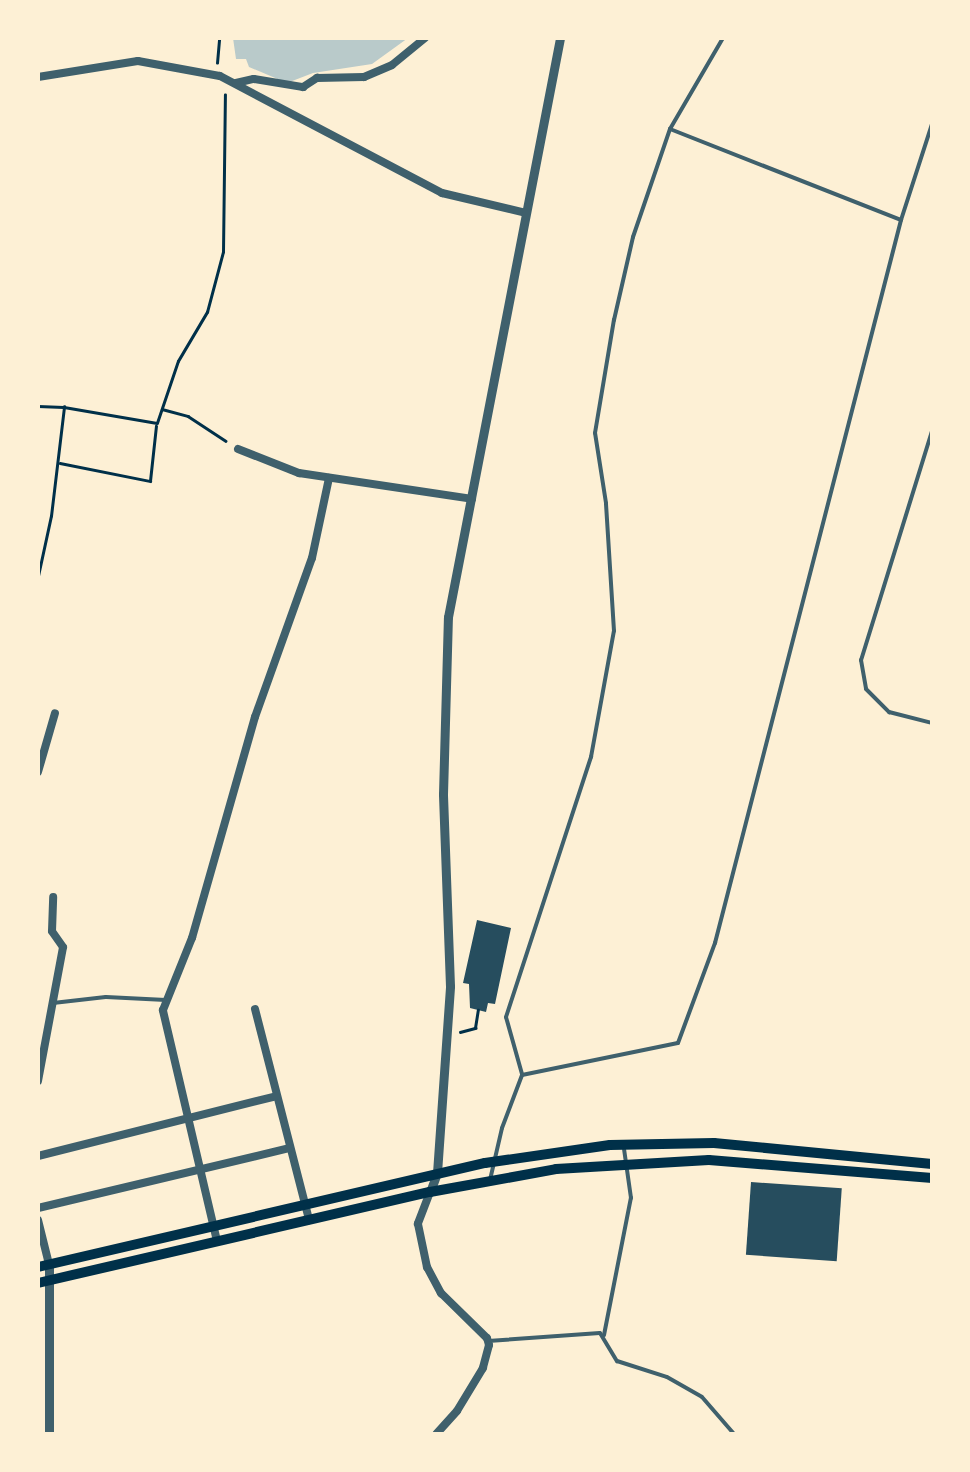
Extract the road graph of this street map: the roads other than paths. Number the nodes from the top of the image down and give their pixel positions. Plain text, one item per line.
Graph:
1 (425, 38) edge
2 (560, 38) edge
3 (723, 38) edge
4 (38, 77) edge
5 (236, 83) junction
6 (932, 124) edge
7 (670, 129) junction
8 (526, 213) junction
9 (901, 220) junction
10 (932, 431) edge
11 (238, 448) road end
12 (329, 478) junction
13 (472, 499) junction
14 (55, 713) dead end
15 (932, 723) edge
16 (38, 772) edge
17 (53, 897) dead end
18 (166, 1000) junction
19 (53, 1003) junction
20 (255, 1009) dead end
21 (522, 1075) junction
22 (38, 1081) edge
23 (276, 1096) junction
24 (188, 1118) junction
25 (622, 1144) junction
26 (290, 1148) junction
27 (38, 1156) edge
28 (493, 1162) junction
29 (628, 1162) junction
30 (932, 1164) edge
31 (200, 1168) junction
32 (437, 1174) junction
33 (932, 1178) edge
34 (490, 1180) junction
35 (430, 1192) junction
36 (304, 1204) junction
37 (38, 1208) edge
38 (38, 1220) edge
39 (309, 1220) junction
40 (213, 1226) junction
41 (218, 1241) junction
42 (43, 1265) edge
43 (43, 1281) edge
44 (604, 1336) junction
45 (488, 1341) junction
46 (50, 1434) edge
47 (436, 1434) edge
48 (734, 1434) edge

1 - 5 street
2 - 8 street
3 - 7 lane
4 - 5 street
5 - 8 street
6 - 9 lane
7 - 9 lane
7 - 21 lane
8 - 13 street
9 - 21 lane
10 - 15 lane
11 - 12 street
12 - 13 street
12 - 18 street
13 - 32 street
14 - 16 street
17 - 19 street
18 - 19 lane
18 - 24 street
19 - 22 street
20 - 23 street
21 - 28 lane
23 - 24 street
23 - 26 street
24 - 27 street
24 - 31 street
25 - 28 main road
25 - 29 lane
25 - 30 main road
26 - 31 street
26 - 36 street
28 - 32 main road
28 - 34 lane
29 - 33 main road
29 - 34 main road
29 - 44 lane
31 - 37 street
31 - 40 street
32 - 35 street
32 - 36 main road
34 - 35 main road
35 - 39 main road
35 - 45 street
36 - 39 street
36 - 40 main road
38 - 42 street
39 - 41 main road
40 - 41 street
40 - 42 main road
41 - 43 main road
42 - 43 street
43 - 46 street
44 - 45 lane
44 - 48 lane
45 - 47 street

